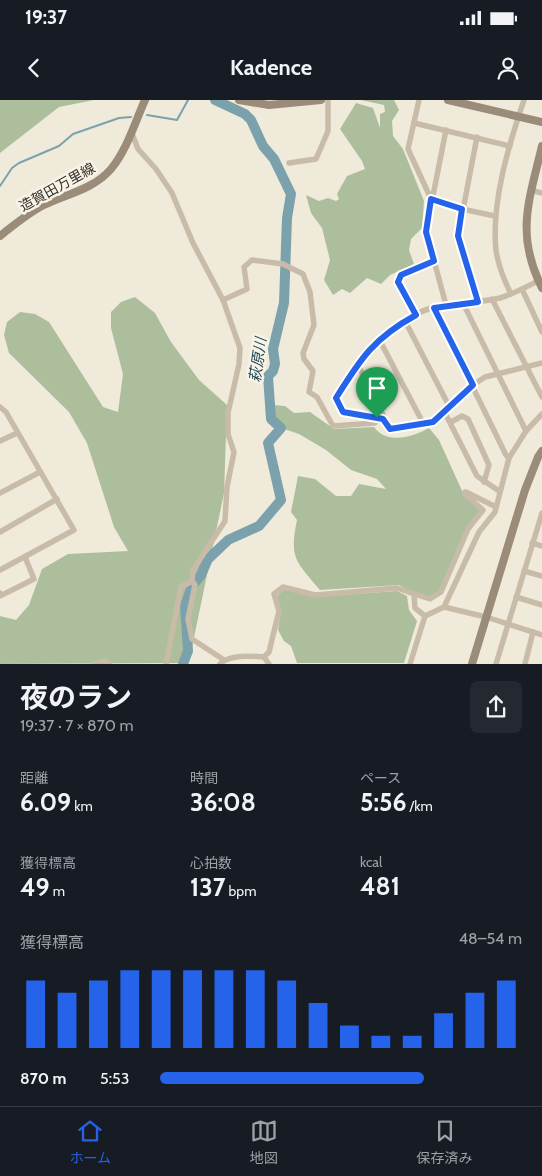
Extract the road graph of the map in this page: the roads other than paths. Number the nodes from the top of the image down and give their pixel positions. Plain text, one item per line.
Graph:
1 (146, 100) edge
2 (238, 100) edge
3 (321, 100) edge
4 (328, 100) edge
5 (419, 100) edge
6 (452, 100) edge
7 (524, 100) edge
8 (518, 117) junction
9 (542, 122) edge
10 (414, 123) junction
11 (446, 130) junction
12 (130, 134) junction
13 (476, 138) junction
14 (510, 146) junction
15 (542, 146) edge
16 (289, 163) dead end
17 (531, 190) junction
18 (542, 193) edge
19 (431, 199) junction
20 (462, 209) junction
21 (495, 216) junction
22 (0, 236) edge
23 (434, 261) junction
24 (540, 284) edge
25 (522, 289) junction
26 (510, 294) junction
27 (492, 299) junction
28 (223, 300) junction
29 (478, 302) junction
30 (464, 304) junction
31 (446, 305) junction
32 (434, 308) junction
33 (416, 315) junction
34 (405, 321) junction
35 (542, 332) edge
36 (378, 339) junction
37 (542, 362) edge
38 (357, 363) junction
39 (527, 366) junction
40 (498, 373) junction
41 (473, 385) junction
42 (542, 397) edge
43 (0, 407) edge
44 (446, 408) junction
45 (542, 414) edge
46 (380, 418) junction
47 (451, 422) junction
48 (423, 423) junction
49 (526, 430) junction
50 (17, 433) junction
51 (0, 441) edge
52 (542, 451) edge
53 (509, 458) junction
54 (40, 472) junction
55 (484, 482) junction
56 (499, 491) junction
57 (0, 493) edge
58 (57, 499) junction
59 (496, 507) junction
60 (542, 514) edge
61 (0, 532) edge
62 (532, 543) junction
63 (542, 546) edge
64 (25, 557) junction
65 (0, 570) edge
66 (524, 570) junction
67 (542, 576) edge
68 (194, 583) junction
69 (0, 593) edge
70 (414, 594) junction
71 (516, 597) junction
72 (542, 605) edge
73 (444, 607) junction
74 (425, 616) junction
75 (486, 617) junction
76 (508, 624) junction
77 (532, 632) junction
78 (542, 635) edge
79 (264, 657) junction
80 (222, 662) edge
81 (94, 664) edge
82 (109, 664) edge
83 (166, 664) edge
84 (269, 664) edge
85 (410, 664) edge
86 (472, 664) edge
87 (496, 664) edge
88 (525, 664) edge

1 - 12 street, 造賀田万里線
2 - 3 street
4 - 16 street
5 - 10 street
6 - 8 street
7 - 8 street
8 - 9 street
8 - 14 street
10 - 11 street
10 - 19 street
11 - 13 street
11 - 19 street
12 - 22 street, 造賀田万里線
12 - 28 street
13 - 14 street
13 - 20 street
14 - 21 street
15 - 17 street
17 - 18 street
17 - 24 street
19 - 20 street
19 - 23 street
20 - 21 street
20 - 29 street
21 - 26 street
23 - 31 street
23 - 33 street
24 - 25 street
25 - 26 street
25 - 35 street
26 - 27 street
27 - 29 street
27 - 39 street
28 - 46 street
28 - 68 street
29 - 30 street
30 - 31 street
30 - 40 street
31 - 32 street
32 - 33 street
32 - 41 street
33 - 34 street
34 - 36 street
34 - 44 street
36 - 38 street
36 - 48 street
37 - 39 street
38 - 46 street
38 - 46 street
39 - 40 street
39 - 42 street
40 - 41 street
40 - 49 street
41 - 44 street
41 - 53 street
43 - 50 street
44 - 47 street
44 - 48 street
45 - 49 street
46 - 48 street
47 - 55 street
47 - 55 street
49 - 53 street
50 - 51 street
50 - 54 street
52 - 75 street
53 - 56 street
54 - 57 street
54 - 58 street
55 - 56 street
56 - 59 street
58 - 61 street
58 - 64 street
59 - 70 street
59 - 73 street
60 - 62 street
62 - 63 street
62 - 66 street
64 - 65 street
64 - 69 street
66 - 67 street
66 - 71 street
68 - 80 street
68 - 83 street
70 - 74 street
70 - 79 street
71 - 72 street
71 - 76 street
73 - 74 street
73 - 75 street
74 - 85 street
75 - 76 street
75 - 86 street
76 - 77 street
76 - 87 street
77 - 78 street
77 - 88 street
79 - 80 street
79 - 84 street
81 - 82 street

